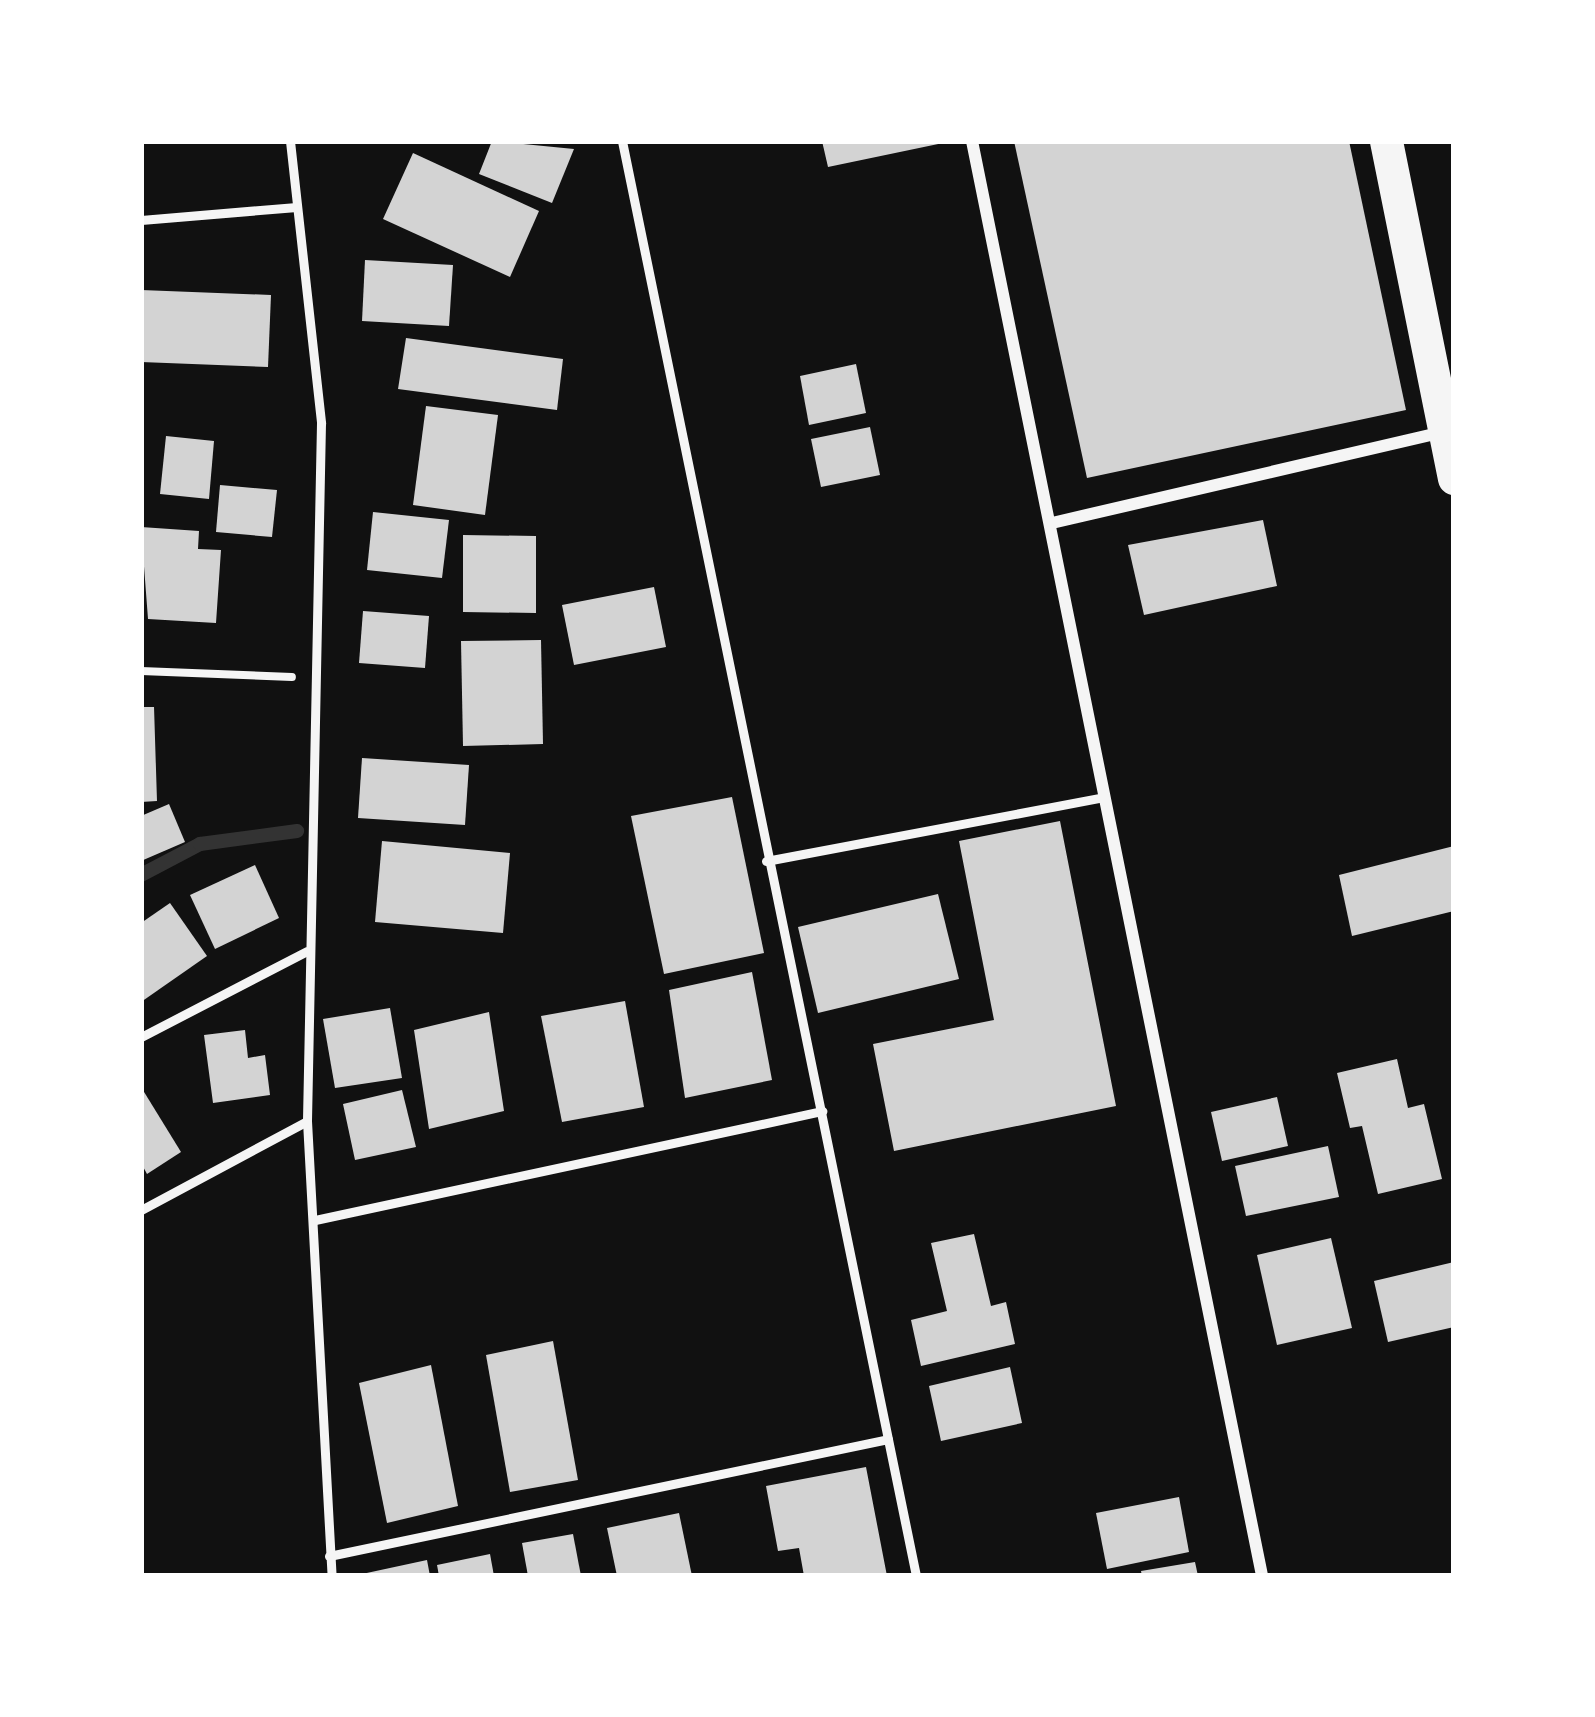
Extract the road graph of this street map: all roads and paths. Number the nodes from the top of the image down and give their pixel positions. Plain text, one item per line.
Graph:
1 (290, 141) edge
2 (622, 141) edge
3 (971, 141) edge
4 (1386, 141) edge
5 (296, 207) junction
6 (141, 220) edge
7 (1444, 432) junction
8 (1454, 478) edge
9 (1052, 523) junction
10 (141, 670) edge
11 (311, 678) junction
12 (1105, 797) junction
13 (766, 861) junction
14 (307, 951) junction
15 (141, 1037) edge
16 (822, 1111) junction
17 (307, 1121) junction
18 (141, 1210) edge
19 (315, 1220) junction
20 (888, 1438) junction
21 (329, 1556) junction
22 (332, 1576) edge
23 (916, 1576) edge
24 (1262, 1576) edge

1 - 5 lane
2 - 13 lane
3 - 9 street
4 - 7 highway
5 - 6 lane
5 - 11 lane
7 - 8 highway
7 - 9 street
9 - 12 street
10 - 11 path
11 - 14 lane
12 - 13 lane
12 - 24 street
13 - 16 lane
14 - 15 lane
14 - 17 lane
16 - 19 lane
16 - 20 lane
17 - 18 lane
17 - 19 lane
19 - 21 lane
20 - 21 lane
20 - 23 lane
21 - 22 lane

